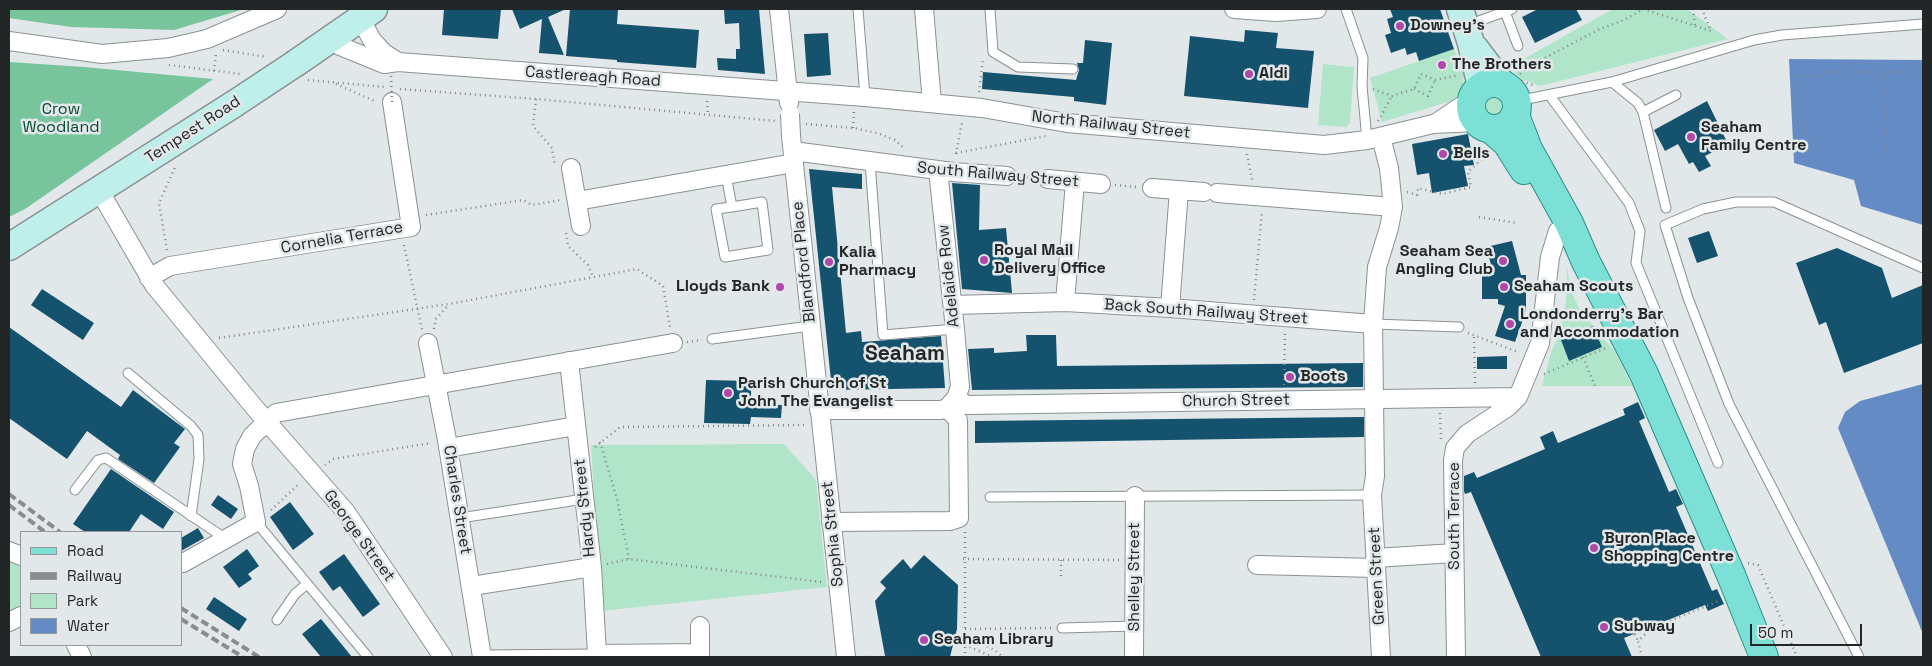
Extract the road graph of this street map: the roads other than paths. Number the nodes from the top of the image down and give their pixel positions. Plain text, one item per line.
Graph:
1 (277, 9) edge
2 (779, 9) edge
3 (858, 9) edge
4 (924, 9) edge
5 (990, 9) edge
6 (1234, 9) edge
7 (1317, 9) edge
8 (1346, 9) edge
9 (1507, 10) edge
10 (367, 13) edge
11 (1923, 24) edge
12 (1465, 26) edge
13 (332, 36) junction
14 (9, 41) edge
15 (1518, 46) dead end
16 (392, 69) junction
17 (1073, 69) dead end
18 (1612, 82) junction
19 (788, 92) junction
20 (1676, 95) dead end
21 (1550, 96) junction
22 (866, 97) junction
23 (932, 103) junction
24 (1493, 104) junction
25 (393, 105) road end
26 (1643, 112) junction
27 (1374, 138) junction
28 (793, 150) junction
29 (870, 162) junction
30 (571, 168) dead end
31 (946, 172) junction
32 (726, 175) junction
33 (1007, 176) road end
34 (1048, 180) road end
35 (1075, 182) junction
36 (1101, 184) road end
37 (1152, 188) road end
38 (99, 190) junction
39 (1179, 190) junction
40 (577, 200) junction
41 (732, 207) junction
42 (1393, 207) junction
43 (1666, 208) dead end
44 (581, 226) dead end
45 (1558, 231) junction
46 (9, 248) edge
47 (1586, 262) junction
48 (1923, 268) edge
49 (149, 278) junction
50 (1065, 302) junction
51 (953, 305) junction
52 (1170, 308) junction
53 (1373, 324) junction
54 (810, 326) junction
55 (1460, 327) road end
56 (955, 329) junction
57 (712, 340) road end
58 (428, 343) road end
59 (673, 343) road end
60 (569, 361) junction
61 (128, 373) dead end
62 (437, 384) junction
63 (1518, 396) junction
64 (1374, 398) junction
65 (952, 403) junction
66 (820, 417) junction
67 (267, 421) junction
68 (576, 426) junction
69 (448, 444) junction
70 (1718, 463) dead end
71 (75, 490) dead end
72 (1372, 495) junction
73 (1135, 496) junction
74 (990, 497) dead end
75 (584, 499) junction
76 (191, 516) junction
77 (460, 518) junction
78 (256, 522) junction
79 (831, 522) junction
80 (226, 540) junction
81 (1454, 553) junction
82 (183, 562) dead end
83 (1376, 563) junction
84 (1257, 565) dead end
85 (592, 567) junction
86 (307, 584) junction
87 (472, 586) junction
88 (277, 620) dead end
89 (700, 626) dead end
90 (1134, 626) junction
91 (1057, 628) road end
92 (596, 654) junction
93 (700, 655) edge
94 (482, 656) edge
95 (368, 657) edge
96 (443, 657) edge
97 (846, 657) edge
98 (1134, 657) edge
99 (1381, 657) edge
100 (1456, 657) edge
101 (1764, 657) edge
102 (1859, 657) edge

1 - 14 street
2 - 19 street, Blandford Place
3 - 22 lane
4 - 23 street
5 - 17 lane
6 - 7 street
8 - 27 lane
9 - 12 lane
9 - 15 lane
10 - 13 main road, Tempest Road
10 - 16 street
11 - 18 lane
12 - 24 main road
13 - 16 street, Castlereagh Road
13 - 38 main road, Tempest Road, bridge
16 - 19 street, Castlereagh Road
18 - 21 lane
18 - 26 lane
19 - 22 street, North Railway Street
19 - 28 street, Blandford Place, bridge
20 - 26 lane
21 - 24 lane
21 - 70 lane
22 - 23 street, North Railway Street
23 - 27 street, North Railway Street
24 - 27 street, North Railway Street
24 - 45 main road
24 - 47 main road
25 - 49 street, Cornelia Terrace
26 - 43 lane
27 - 42 street, Green Street
28 - 29 street, South Railway Street
28 - 32 street, South Railway Street
28 - 54 street, Blandford Place
29 - 31 street, South Railway Street
29 - 56 lane
30 - 40 street
31 - 33 street, South Railway Street
31 - 51 street, Adelaide Row
32 - 40 street, South Railway Street
32 - 41 lane
34 - 35 street, South Railway Street
35 - 36 street, South Railway Street
35 - 50 street
37 - 39 street
38 - 46 main road, Tempest Road
38 - 49 street, George Street
39 - 42 street
39 - 52 street
40 - 44 street
41 - 41 lane
42 - 53 street, Green Street
45 - 47 main road
45 - 63 street, South Terrace
47 - 101 main road
48 - 102 lane
49 - 67 street, George Street
50 - 51 street, Back South Railway Street
50 - 52 street, Back South Railway Street
51 - 56 street, Adelaide Row
52 - 53 street, Back South Railway Street
53 - 55 lane, Back South Railway Street
53 - 64 street, Green Street
54 - 57 lane
54 - 66 street, Blandford Place
56 - 65 street, Adelaide Row
58 - 62 street, Charles Street
59 - 60 street
60 - 62 street
60 - 68 street, Hardy Street
61 - 76 lane
62 - 67 street
62 - 69 street, Charles Street
63 - 64 street, Church Street
63 - 81 street, South Terrace
64 - 65 street, Church Street
64 - 72 street, Green Street
65 - 66 street, Church Street
65 - 79 street
66 - 79 street, Sophia Street
67 - 78 street
67 - 96 street, George Street
68 - 69 street
68 - 75 street, Hardy Street
69 - 77 street, Charles Street
71 - 76 lane
72 - 73 lane
72 - 83 street, Green Street
73 - 74 lane
73 - 90 street, Shelley Street
75 - 77 lane
75 - 85 street, Hardy Street
76 - 80 lane
77 - 87 street, Charles Street
78 - 80 street
78 - 86 lane
79 - 97 street, Sophia Street
80 - 82 street
81 - 83 street
81 - 100 street, South Terrace
83 - 84 street
83 - 99 street, Green Street
85 - 87 street
85 - 92 street, Hardy Street
86 - 88 lane
86 - 95 lane
87 - 94 street, Charles Street
89 - 93 street
90 - 91 lane
90 - 98 street, Shelley Street
92 - 93 street
92 - 94 lane

